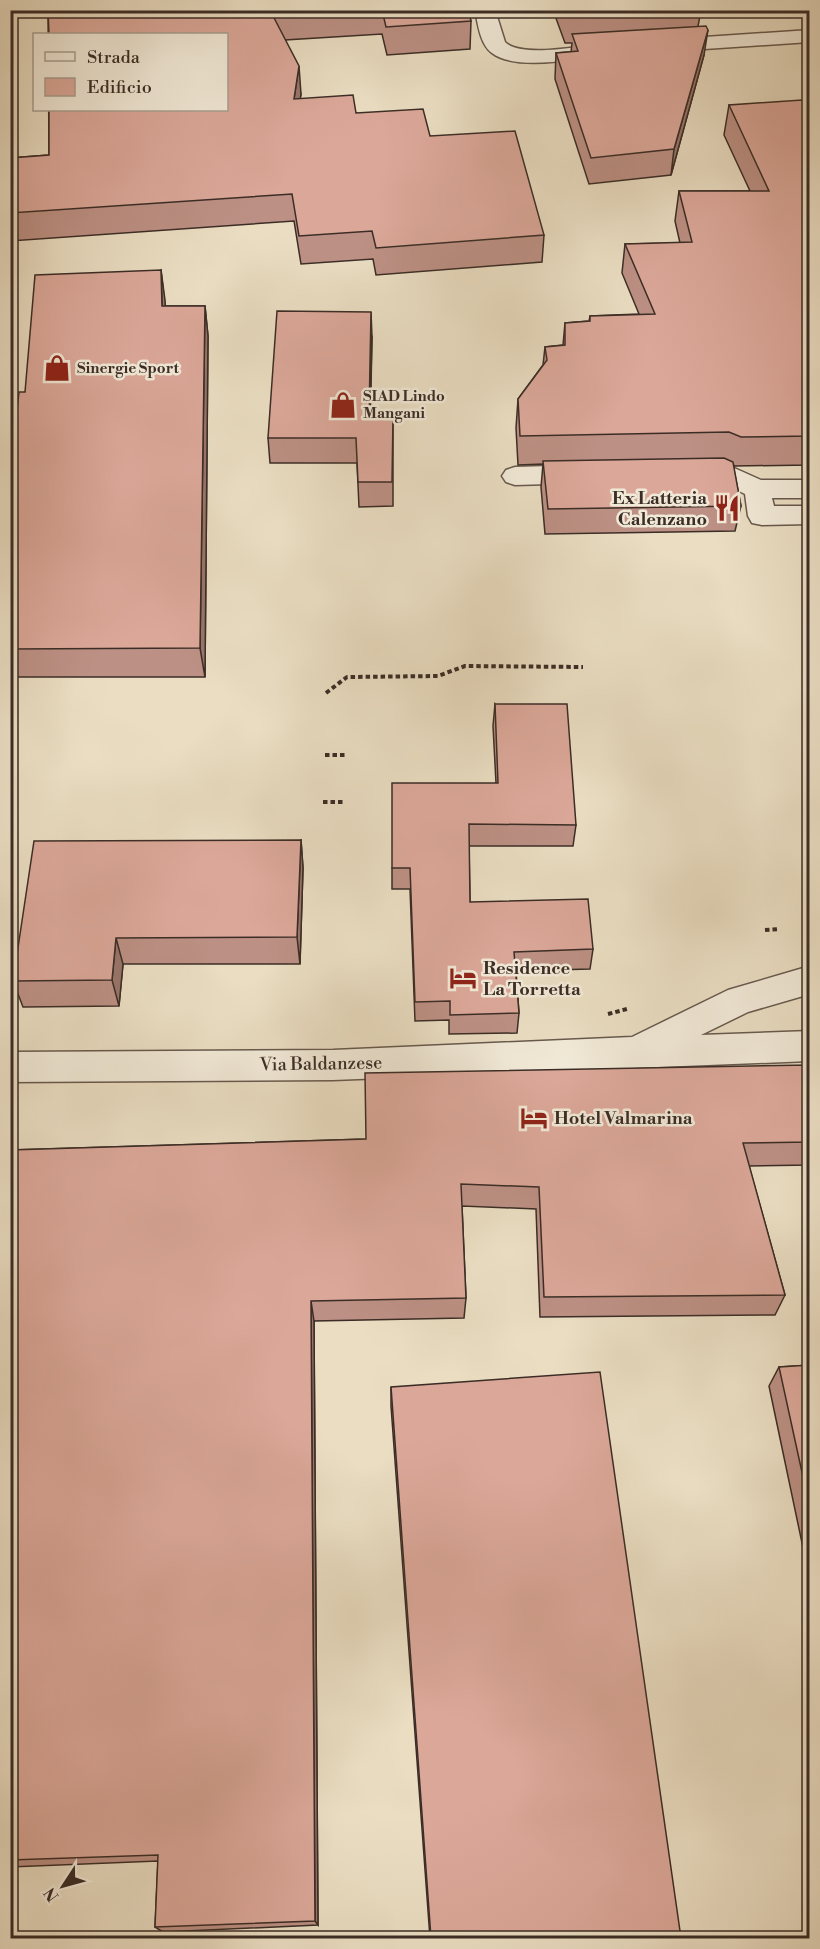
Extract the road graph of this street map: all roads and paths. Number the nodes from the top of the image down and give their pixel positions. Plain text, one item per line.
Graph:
1 (485, 10) edge
2 (810, 36) edge
3 (665, 473) edge
4 (607, 474) edge
5 (515, 476) dead end
6 (757, 489) junction
7 (810, 489) edge
8 (810, 515) edge
9 (583, 667) dead end
10 (326, 693) dead end
11 (325, 755) dead end
12 (345, 755) dead end
13 (323, 802) dead end
14 (344, 802) dead end
15 (779, 929) dead end
16 (765, 930) dead end
17 (810, 980) edge
18 (627, 1009) dead end
19 (598, 1016) dead end
20 (810, 1046) edge
21 (632, 1052) junction
22 (10, 1067) edge

1 - 2 street
3 - 6 street
4 - 5 street
6 - 7 street
6 - 8 street
9 - 10 path
11 - 12 path
13 - 14 path
15 - 16 path
17 - 21 street, Via Baldanzese
18 - 19 path
20 - 21 street, Via Baldanzese
21 - 22 street, Via Baldanzese

